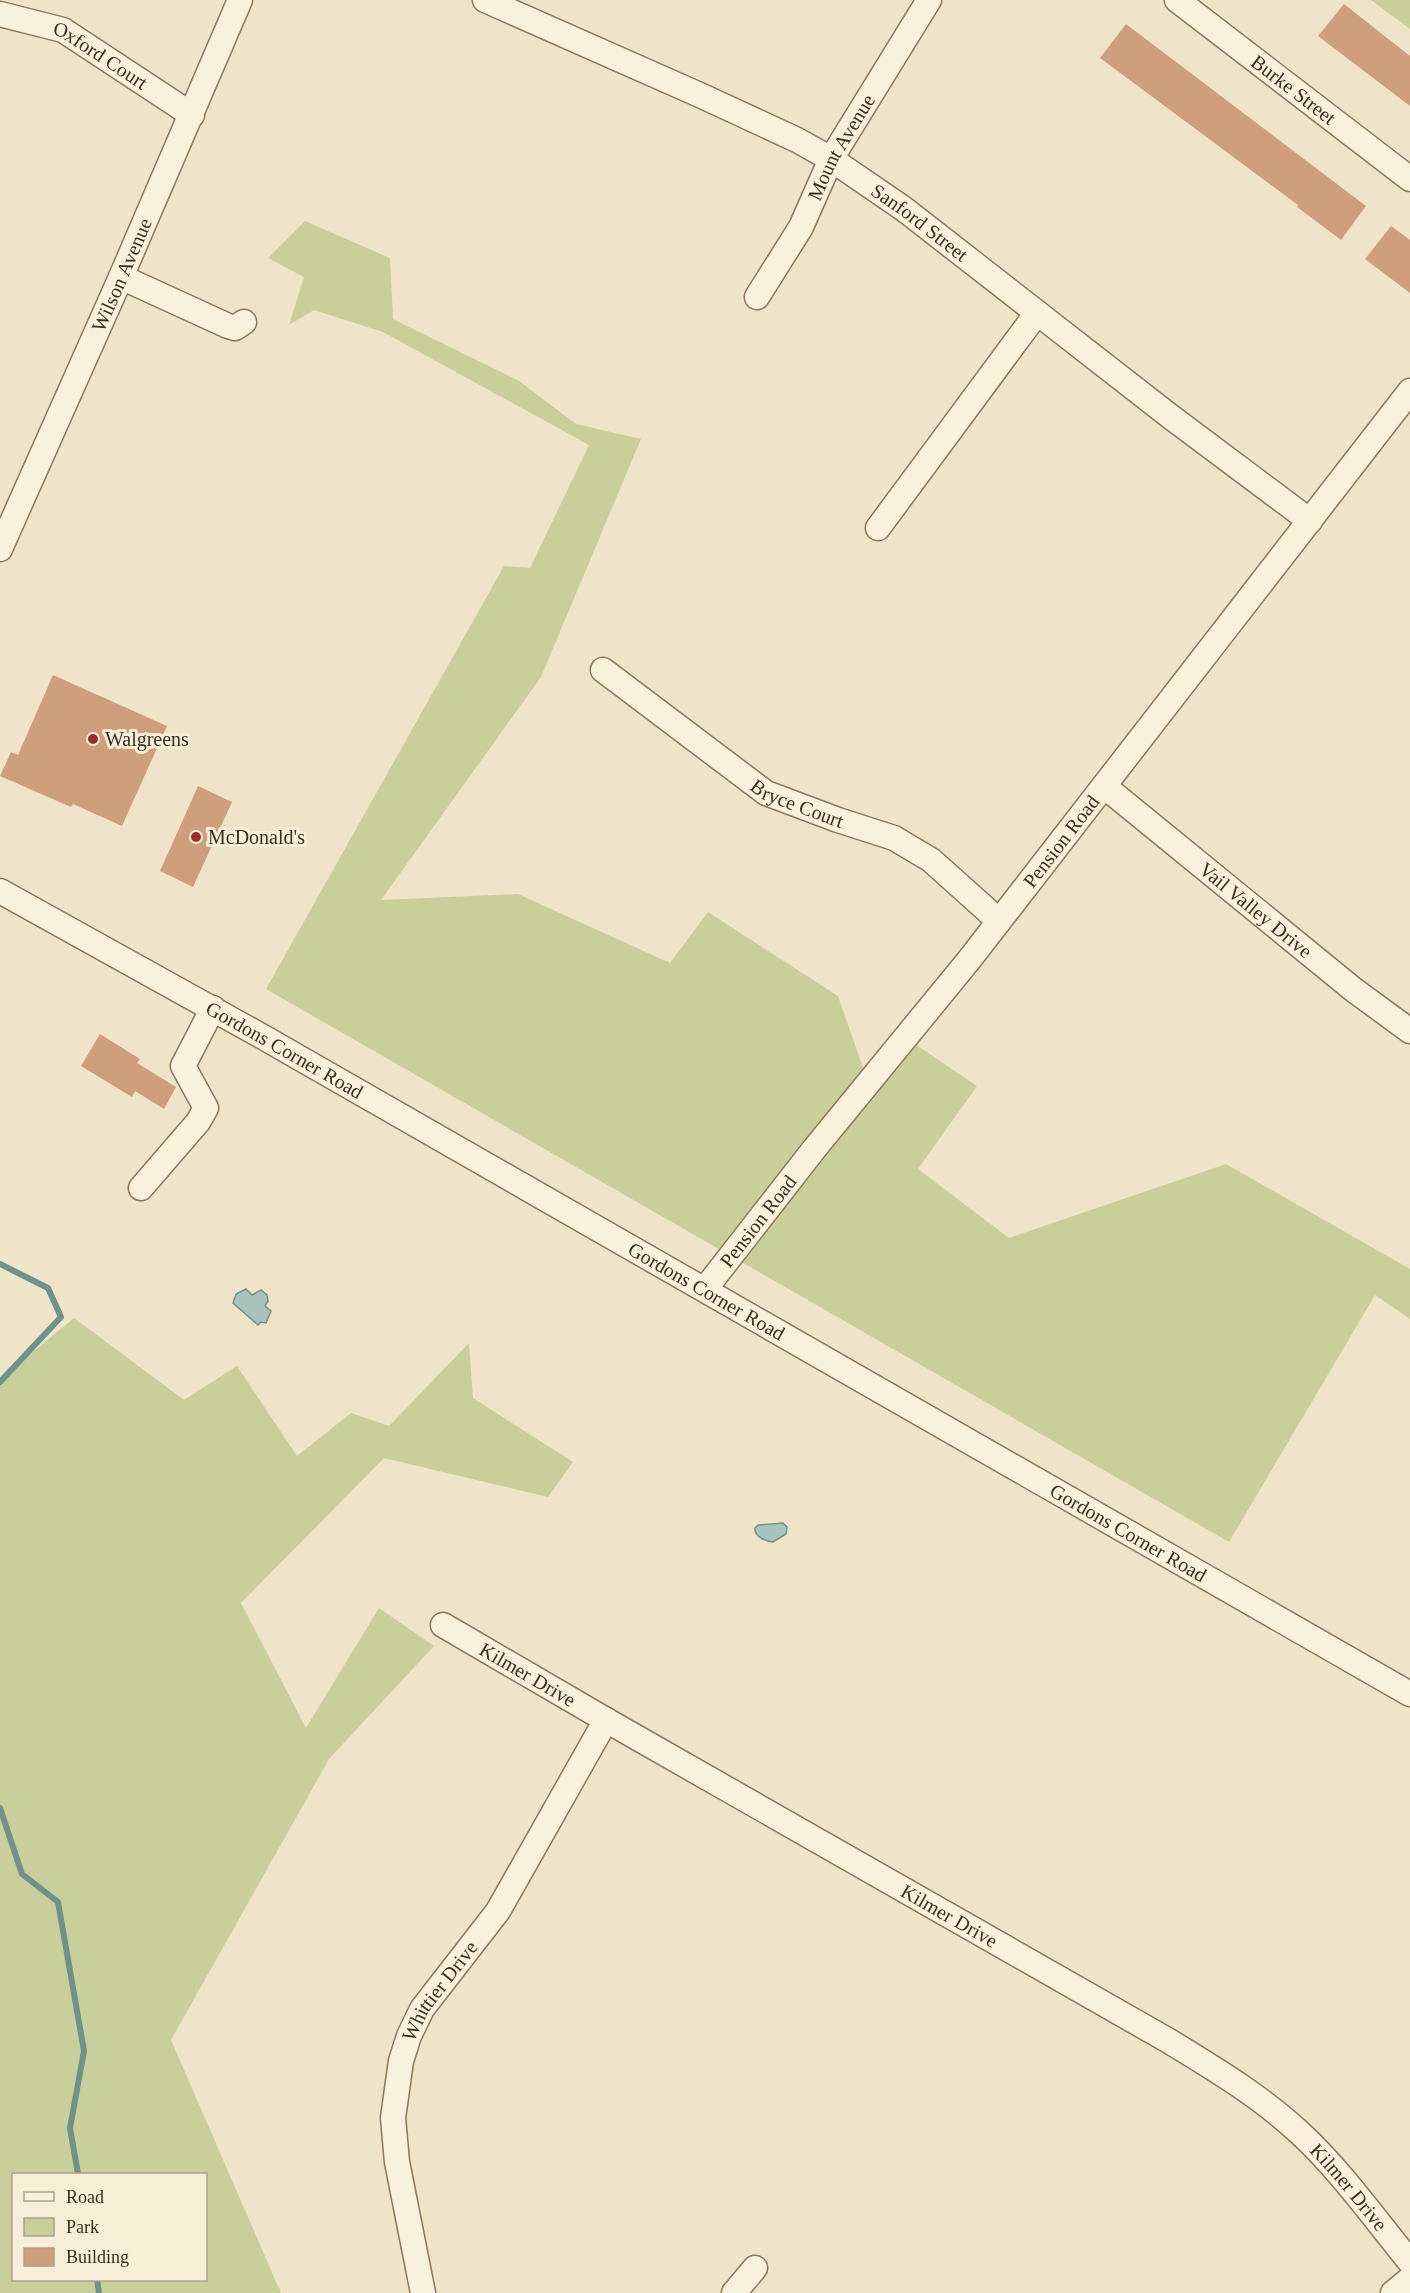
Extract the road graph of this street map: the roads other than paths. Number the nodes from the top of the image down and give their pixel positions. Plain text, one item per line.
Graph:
1 (240, 0) edge
2 (485, 0) edge
3 (928, 0) edge
4 (1177, 0) edge
5 (0, 14) edge
6 (192, 115) junction
7 (831, 159) junction
8 (1410, 179) edge
9 (121, 277) junction
10 (757, 297) dead end
11 (1037, 313) junction
12 (244, 322) dead end
13 (1410, 391) edge
14 (1310, 521) junction
15 (878, 528) dead end
16 (0, 549) edge
17 (603, 670) dead end
18 (1104, 786) junction
19 (0, 891) edge
20 (999, 921) junction
21 (213, 1008) junction
22 (1410, 1031) edge
23 (141, 1188) dead end
24 (705, 1289) junction
25 (443, 1625) dead end
26 (1410, 1694) edge
27 (606, 1720) junction
28 (1410, 2262) edge
29 (755, 2268) dead end
30 (1410, 2279) edge
31 (423, 2293) edge
32 (734, 2293) edge
33 (1393, 2293) edge

1 - 6 street, Wilson Avenue
2 - 7 street, Sanford Street
3 - 7 street, Mount Avenue
4 - 8 street, Burke Street
5 - 6 street, Oxford Court
6 - 9 street, Wilson Avenue
7 - 10 street, Mount Avenue
7 - 11 street, Sanford Street
9 - 12 street
9 - 16 street, Wilson Avenue
11 - 14 street, Sanford Street
11 - 15 street
13 - 14 street, Pension Road
14 - 18 street, Pension Road
17 - 20 street, Bryce Court
18 - 20 street, Pension Road
18 - 22 street, Vail Valley Drive
19 - 21 street, Gordons Corner Road
20 - 24 street, Pension Road
21 - 23 street
21 - 24 street, Gordons Corner Road
24 - 26 street, Gordons Corner Road
25 - 27 street, Kilmer Drive
27 - 28 street, Kilmer Drive
27 - 31 street, Whittier Drive
29 - 32 street
30 - 33 street

